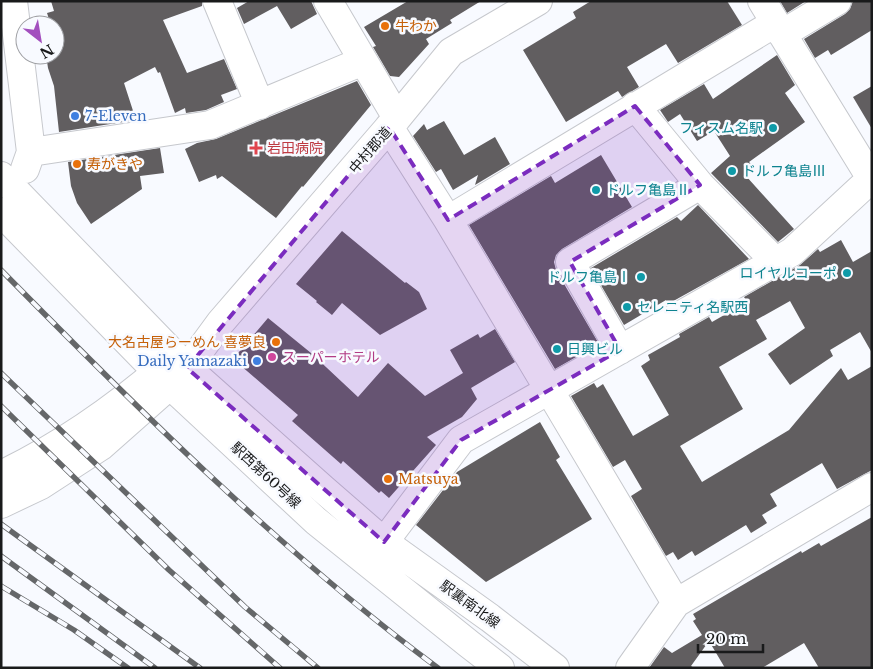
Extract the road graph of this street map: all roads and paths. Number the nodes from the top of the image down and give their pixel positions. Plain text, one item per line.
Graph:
1 (13, 1) edge
2 (217, 1) edge
3 (328, 1) edge
4 (538, 1) edge
5 (838, 1) edge
6 (773, 19) edge
7 (363, 61) junction
8 (260, 105) junction
9 (635, 106) junction
10 (393, 123) junction
11 (31, 152) junction
12 (871, 179) edge
13 (700, 185) junction
14 (5, 198) edge
15 (448, 220) junction
16 (775, 261) junction
17 (620, 350) junction
18 (173, 370) junction
19 (549, 390) junction
20 (1, 475) edge
21 (872, 487) edge
22 (1, 504) edge
23 (384, 542) junction
24 (676, 603) junction
25 (500, 668) edge
26 (556, 668) edge
27 (630, 668) edge

1 - 11 street
2 - 8 street
3 - 7 street
4 - 10 street, 中村郡道
5 - 6 street
6 - 9 street
6 - 12 street
7 - 8 street
7 - 10 street
8 - 11 street
9 - 13 street
9 - 15 street
10 - 15 street
10 - 18 street, 中村郡道
11 - 14 street
12 - 16 street
13 - 16 street
13 - 17 street
14 - 18 street
15 - 19 street
16 - 17 street
17 - 19 street
18 - 20 street
18 - 22 street
18 - 23 street, 駅西第60号線
18 - 25 street, 駅西第60号線
19 - 23 street
19 - 24 street
21 - 24 street
23 - 26 street, 駅裏南北線
24 - 27 street

